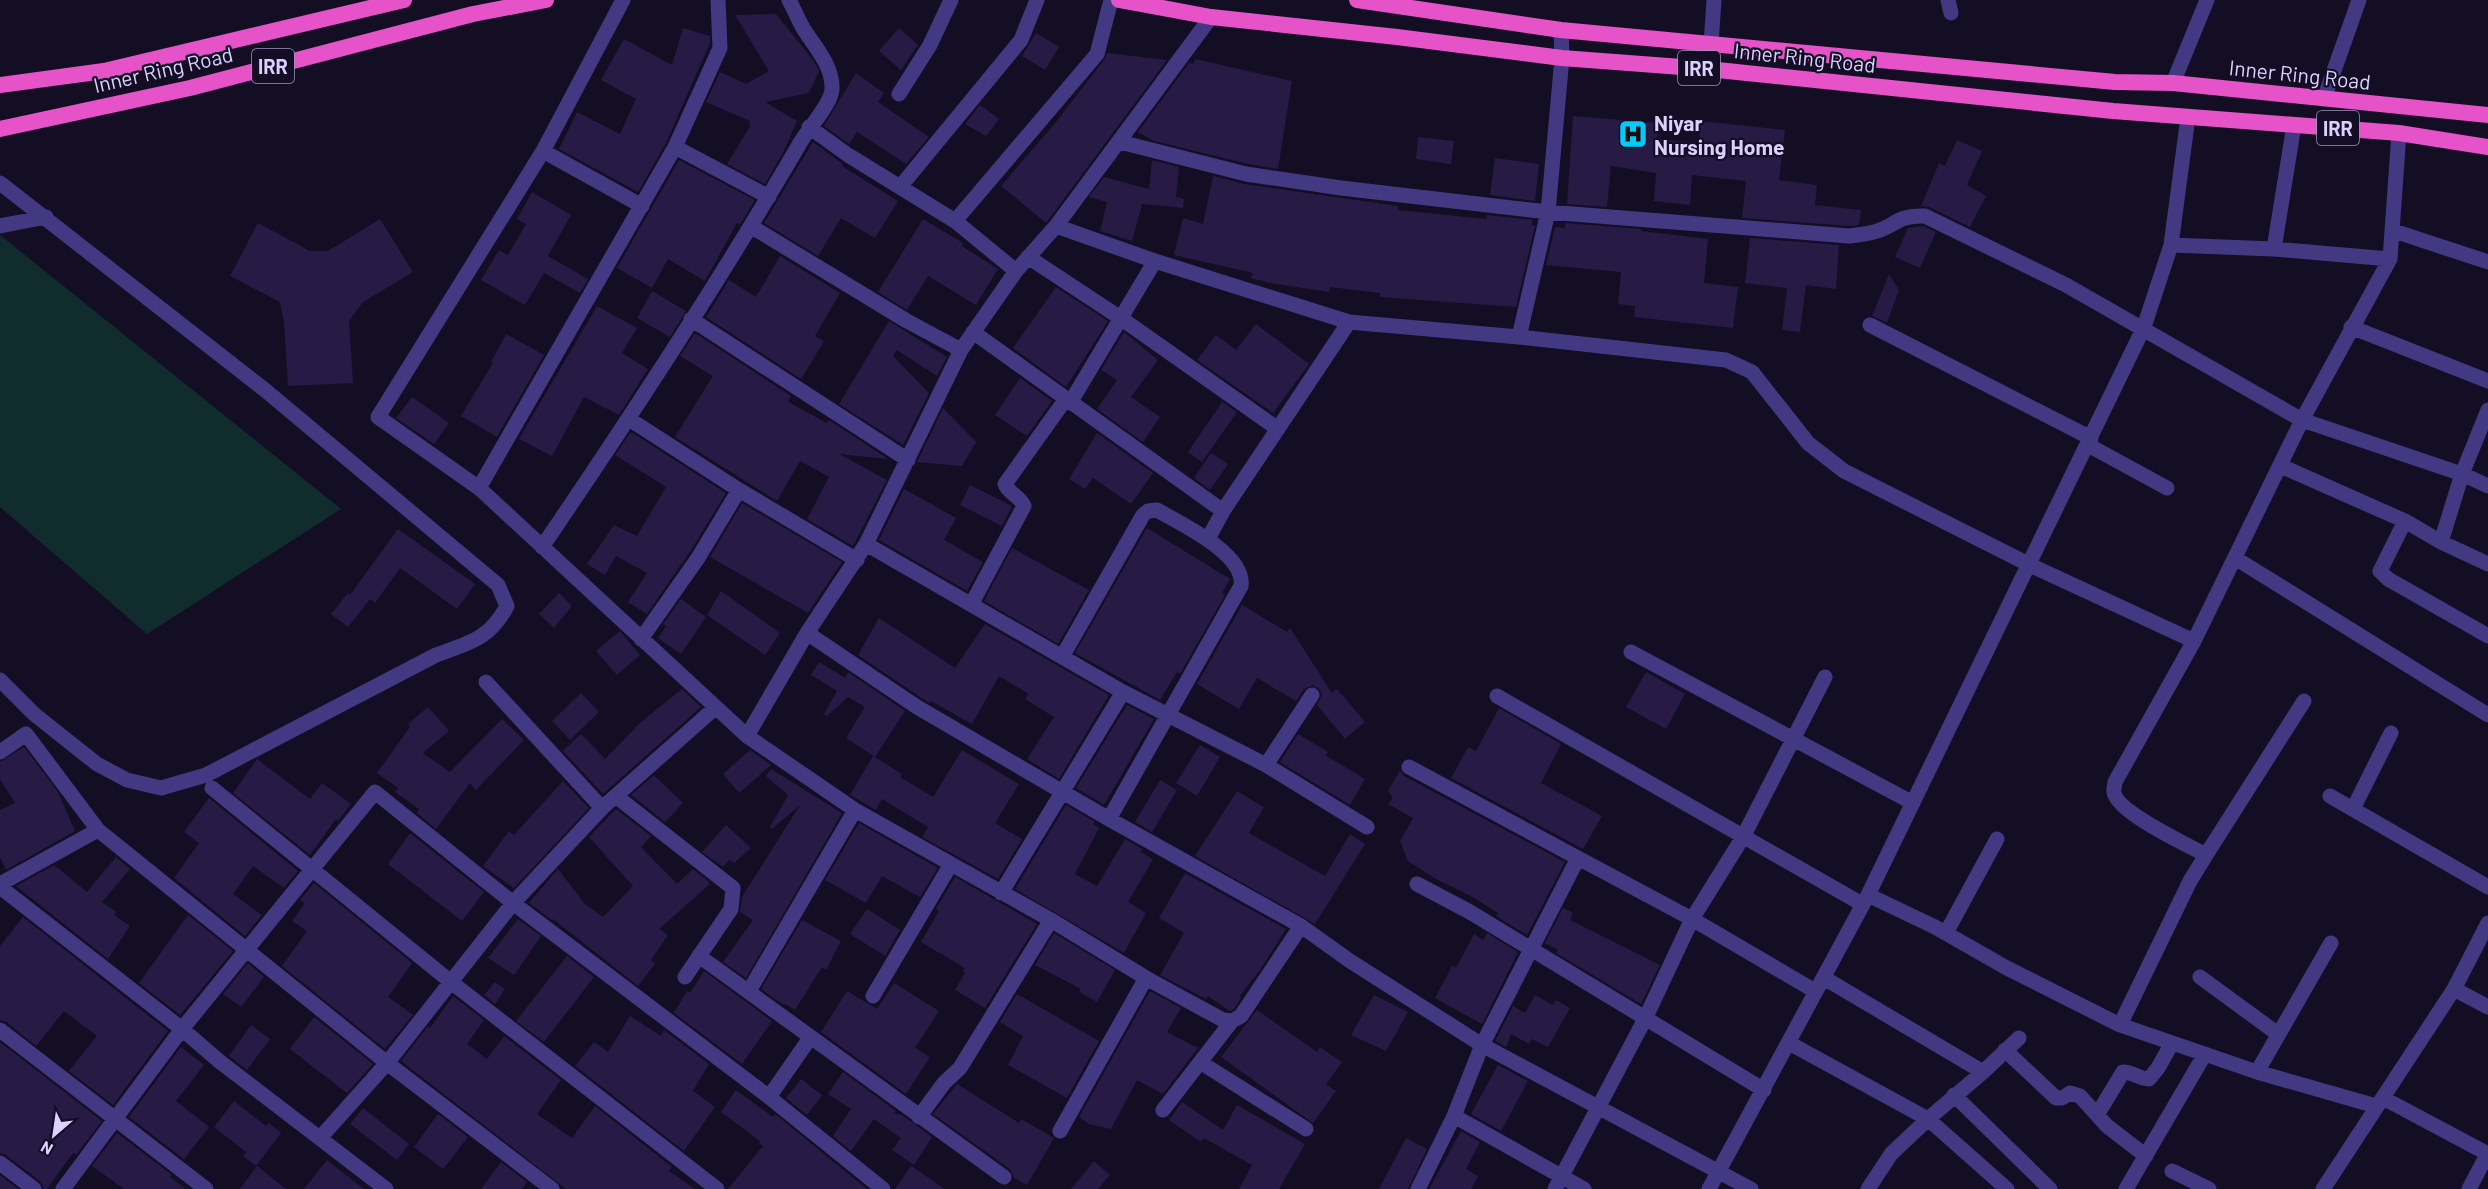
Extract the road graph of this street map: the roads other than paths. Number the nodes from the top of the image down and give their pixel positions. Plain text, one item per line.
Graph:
1 (404, 0) edge
2 (546, 0) edge
3 (623, 0) edge
4 (718, 0) edge
5 (789, 0) edge
6 (951, 0) edge
7 (1037, 0) edge
8 (1111, 0) edge
9 (1119, 0) edge
10 (1357, 0) edge
11 (1714, 0) edge
12 (2206, 0) edge
13 (2359, 0) edge
14 (1211, 17) junction
15 (1561, 30) junction
16 (1711, 44) junction
17 (1562, 58) junction
18 (2173, 83) junction
19 (0, 85) edge
20 (899, 94) dead end
21 (2324, 99) junction
22 (2488, 115) edge
23 (2188, 117) junction
24 (2294, 125) junction
25 (809, 127) junction
26 (0, 129) edge
27 (2399, 133) junction
28 (1120, 142) junction
29 (675, 147) junction
30 (2488, 147) edge
31 (543, 151) junction
32 (0, 183) edge
33 (900, 187) junction
34 (769, 197) junction
35 (642, 206) junction
36 (1548, 212) junction
37 (46, 217) junction
38 (955, 221) junction
39 (0, 226) edge
40 (1056, 226) junction
41 (752, 227) junction
42 (2394, 231) junction
43 (2171, 245) junction
44 (2274, 249) junction
45 (1028, 257) junction
46 (2390, 259) junction
47 (1155, 261) junction
48 (2488, 262) edge
49 (1016, 271) junction
50 (1122, 319) junction
51 (691, 320) junction
52 (1348, 322) junction
53 (1870, 325) dead end
54 (2144, 327) junction
55 (2351, 327) junction
56 (973, 332) junction
57 (1519, 337) junction
58 (961, 350) junction
59 (2488, 381) edge
60 (1067, 401) junction
61 (2488, 410) edge
62 (629, 419) junction
63 (2302, 420) junction
64 (1278, 429) junction
65 (2089, 441) junction
66 (908, 460) junction
67 (2281, 466) junction
68 (2462, 474) junction
69 (2488, 486) edge
70 (479, 488) junction
71 (2167, 488) dead end
72 (739, 490) junction
73 (1223, 511) junction
74 (2405, 521) junction
75 (1208, 539) junction
76 (2441, 542) junction
77 (866, 544) junction
78 (542, 547) junction
79 (2235, 558) junction
80 (857, 560) junction
81 (2488, 564) edge
82 (2030, 565) junction
83 (972, 603) junction
84 (807, 633) junction
85 (2488, 636) edge
86 (641, 639) junction
87 (2194, 641) junction
88 (1631, 652) dead end
89 (1062, 657) junction
90 (1825, 677) dead end
91 (0, 680) edge
92 (486, 682) dead end
93 (1123, 692) junction
94 (1312, 695) dead end
95 (1497, 696) dead end
96 (2304, 701) dead end
97 (715, 708) junction
98 (1168, 715) junction
99 (2488, 715) edge
100 (2391, 733) dead end
101 (747, 736) junction
102 (1793, 740) junction
103 (0, 752) edge
104 (1266, 765) junction
105 (1409, 767) dead end
106 (212, 788) dead end
107 (1064, 791) junction
108 (617, 796) junction
109 (2330, 796) dead end
110 (1913, 803) junction
111 (602, 808) junction
112 (2353, 809) junction
113 (855, 810) junction
114 (1109, 819) junction
115 (1367, 827) dead end
116 (98, 830) junction
117 (1743, 837) junction
118 (1997, 839) dead end
119 (2206, 855) junction
120 (1578, 858) junction
121 (951, 864) junction
122 (311, 868) junction
123 (1416, 884) dead end
124 (0, 885) edge
125 (2488, 887) edge
126 (1001, 893) junction
127 (1865, 900) junction
128 (513, 903) junction
129 (1051, 920) junction
130 (1692, 920) junction
131 (2488, 923) edge
132 (1301, 926) junction
133 (1946, 933) junction
134 (2331, 943) dead end
135 (247, 950) junction
136 (1533, 950) junction
137 (699, 956) junction
138 (685, 976) dead end
139 (2200, 977) dead end
140 (1146, 978) junction
141 (1824, 978) junction
142 (451, 982) junction
143 (2454, 989) junction
144 (748, 991) junction
145 (1815, 992) junction
146 (873, 996) dead end
147 (2488, 1007) edge
148 (1645, 1018) junction
149 (1232, 1021) junction
150 (2120, 1025) junction
151 (182, 1029) junction
152 (0, 1030) edge
153 (2278, 1034) junction
154 (810, 1038) junction
155 (2019, 1038) dead end
156 (1789, 1043) junction
157 (2172, 1043) junction
158 (1482, 1045) junction
159 (2005, 1050) junction
160 (2205, 1054) junction
161 (1200, 1062) junction
162 (387, 1063) junction
163 (1983, 1072) junction
164 (2257, 1072) junction
165 (1764, 1090) junction
166 (1954, 1095) junction
167 (769, 1097) junction
168 (2380, 1102) junction
169 (1596, 1107) junction
170 (1163, 1110) dead end
171 (2097, 1115) junction
172 (1454, 1116) junction
173 (919, 1117) junction
174 (1928, 1119) junction
175 (115, 1121) junction
176 (1306, 1129) dead end
177 (1060, 1131) dead end
178 (320, 1138) junction
179 (2488, 1154) edge
180 (2146, 1156) junction
181 (0, 1163) edge
182 (1719, 1171) junction
183 (2172, 1171) dead end
184 (1004, 1177) dead end
185 (1558, 1183) edge
186 (1422, 1188) edge
187 (2003, 1188) edge
188 (34, 1189) edge
189 (63, 1189) edge
190 (206, 1189) edge
191 (386, 1189) edge
192 (552, 1189) edge
193 (717, 1189) edge
194 (883, 1189) edge
195 (1584, 1189) edge
196 (1709, 1189) edge
197 (1751, 1189) edge
198 (1868, 1189) edge
199 (2050, 1189) edge
200 (2126, 1189) edge
201 (2209, 1189) edge
202 (2323, 1189) edge
203 (2469, 1189) edge

1 - 19 highway, Inner Ring Road / IRR
2 - 26 highway, Inner Ring Road / IRR
3 - 31 street
4 - 29 street
5 - 25 street
6 - 20 street
7 - 33 street
8 - 38 street
9 - 14 highway, Inner Ring Road / IRR
10 - 15 highway, Inner Ring Road / IRR
11 - 16 street
12 - 18 street
13 - 21 street
14 - 17 highway, Inner Ring Road / IRR
14 - 28 street
15 - 16 highway, Inner Ring Road / IRR
15 - 17 street
16 - 18 highway, Inner Ring Road / IRR
17 - 23 highway, Inner Ring Road / IRR
17 - 36 street
18 - 21 highway, Inner Ring Road / IRR
21 - 22 highway, Inner Ring Road / IRR
23 - 24 highway, Inner Ring Road / IRR
23 - 43 street
24 - 27 highway, Inner Ring Road / IRR
24 - 44 street
25 - 33 street
25 - 34 street
27 - 30 highway, Inner Ring Road / IRR
27 - 42 street
28 - 36 street
28 - 40 street
29 - 34 street
29 - 35 street
31 - 35 street
31 - 70 street
32 - 37 street
33 - 38 street
34 - 41 street
35 - 70 street
36 - 54 street
36 - 57 street
37 - 39 street
37 - 91 street
38 - 49 street
40 - 45 street
40 - 47 street
41 - 51 street
41 - 58 street
42 - 46 street
42 - 48 street
43 - 44 street
43 - 54 street
44 - 46 street
45 - 49 street
45 - 50 street
46 - 55 street
47 - 50 street
47 - 52 street
49 - 56 street
50 - 60 street
50 - 64 street
51 - 62 street
51 - 66 street
52 - 57 street
52 - 64 street
53 - 65 street
54 - 63 street
54 - 65 street
55 - 59 street
55 - 63 street
56 - 58 street
56 - 60 street
57 - 82 street
58 - 66 street
60 - 73 street
60 - 83 street
61 - 68 street
62 - 72 street
62 - 78 street
63 - 67 street
63 - 68 street
64 - 73 street
65 - 71 street
65 - 82 street
66 - 77 street
67 - 74 street
67 - 79 street
68 - 69 street
68 - 76 street
70 - 78 street
72 - 80 street
72 - 86 street
73 - 75 street
74 - 76 street
74 - 85 street
75 - 89 street
75 - 98 street
76 - 81 street
77 - 80 street
77 - 83 street
78 - 86 street
79 - 87 street
79 - 99 street
80 - 84 street
82 - 87 street
82 - 110 street
83 - 89 street
84 - 101 street
84 - 107 street
86 - 97 street
87 - 119 street
88 - 102 street
89 - 93 street
90 - 102 street
92 - 111 street
93 - 98 street
93 - 107 street
94 - 104 street
95 - 117 street
96 - 119 street
97 - 101 street
97 - 108 street
98 - 104 street
98 - 114 street
100 - 112 street
101 - 113 street
102 - 110 street
102 - 117 street
103 - 116 street
104 - 115 street
105 - 120 street
106 - 122 street
107 - 114 street
107 - 126 street
108 - 111 street
108 - 137 street
109 - 112 street
110 - 127 street
111 - 128 street
112 - 125 street
113 - 121 street
113 - 144 street
114 - 132 street
116 - 124 street
116 - 135 street
117 - 127 street
117 - 130 street
118 - 133 street
119 - 150 street
120 - 130 street
120 - 136 street
121 - 126 street
121 - 146 street
122 - 128 street
122 - 135 street
122 - 142 street
123 - 136 street
124 - 151 street
126 - 129 street
127 - 133 street
127 - 141 street
128 - 142 street
128 - 167 street
129 - 140 street
129 - 173 street
130 - 145 street
130 - 148 street
131 - 143 street
132 - 149 street
132 - 158 street
133 - 150 street
134 - 153 street
135 - 151 street
135 - 162 street
136 - 148 street
136 - 158 street
137 - 138 street
137 - 144 street
139 - 153 street
140 - 149 street
140 - 177 street
141 - 145 street
141 - 163 street
142 - 162 street
142 - 193 street
143 - 147 street
143 - 168 street
144 - 154 street
145 - 156 street
148 - 165 street
148 - 169 street
149 - 161 street
150 - 157 street
151 - 175 street
151 - 178 street
152 - 175 street
153 - 164 street
154 - 167 street
154 - 173 street
155 - 159 street
156 - 165 street
156 - 174 street
157 - 160 street
157 - 171 street
158 - 169 street
158 - 172 street
159 - 163 street
159 - 171 street
160 - 164 street
160 - 180 street
161 - 170 street
161 - 176 street
162 - 178 street
162 - 192 street
163 - 166 street
164 - 168 street
165 - 182 street
166 - 174 street
166 - 199 street
167 - 194 street
168 - 179 street
168 - 202 street
169 - 182 street
169 - 185 street
171 - 180 street
172 - 185 street
172 - 186 street
173 - 184 street
174 - 187 street
174 - 198 street
175 - 189 street
175 - 190 street
178 - 191 street
179 - 203 street
180 - 200 street
181 - 188 street
182 - 196 street
182 - 197 street
183 - 201 street
185 - 195 street

